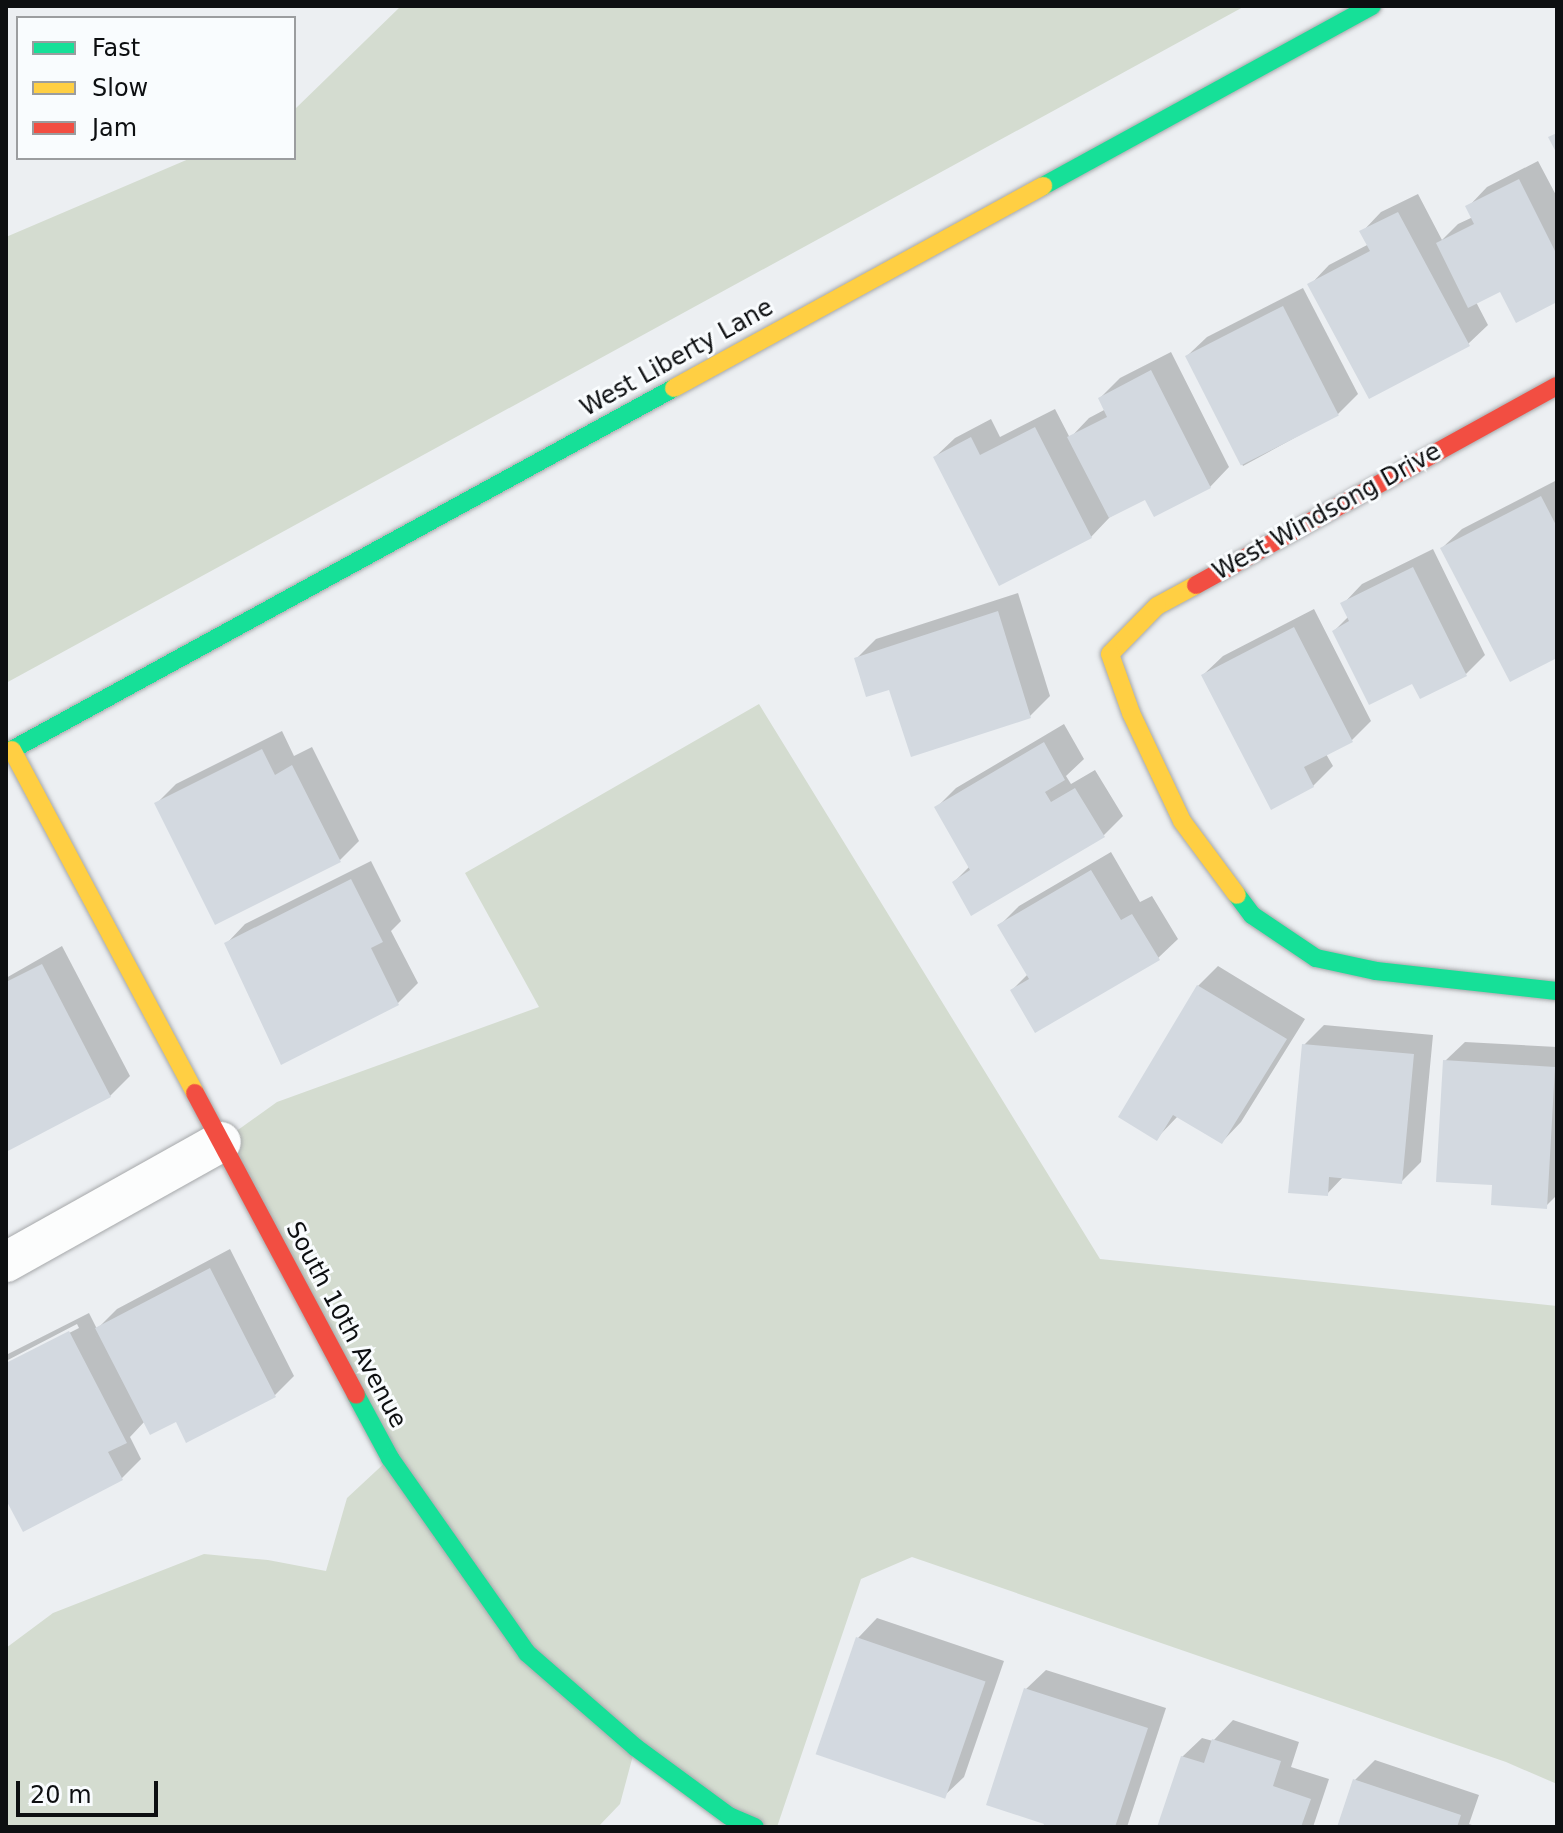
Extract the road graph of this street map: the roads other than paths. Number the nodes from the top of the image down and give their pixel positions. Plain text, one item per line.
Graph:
1 (1372, 6) edge
2 (1557, 386) edge
3 (9, 752) edge
4 (1557, 991) edge
5 (221, 1142) junction
6 (6, 1262) edge
7 (755, 1827) edge

1 - 3 street, West Liberty Lane
2 - 4 street, West Windsong Drive
3 - 5 street, South 10th Avenue
5 - 6 street
5 - 7 street, South 10th Avenue

